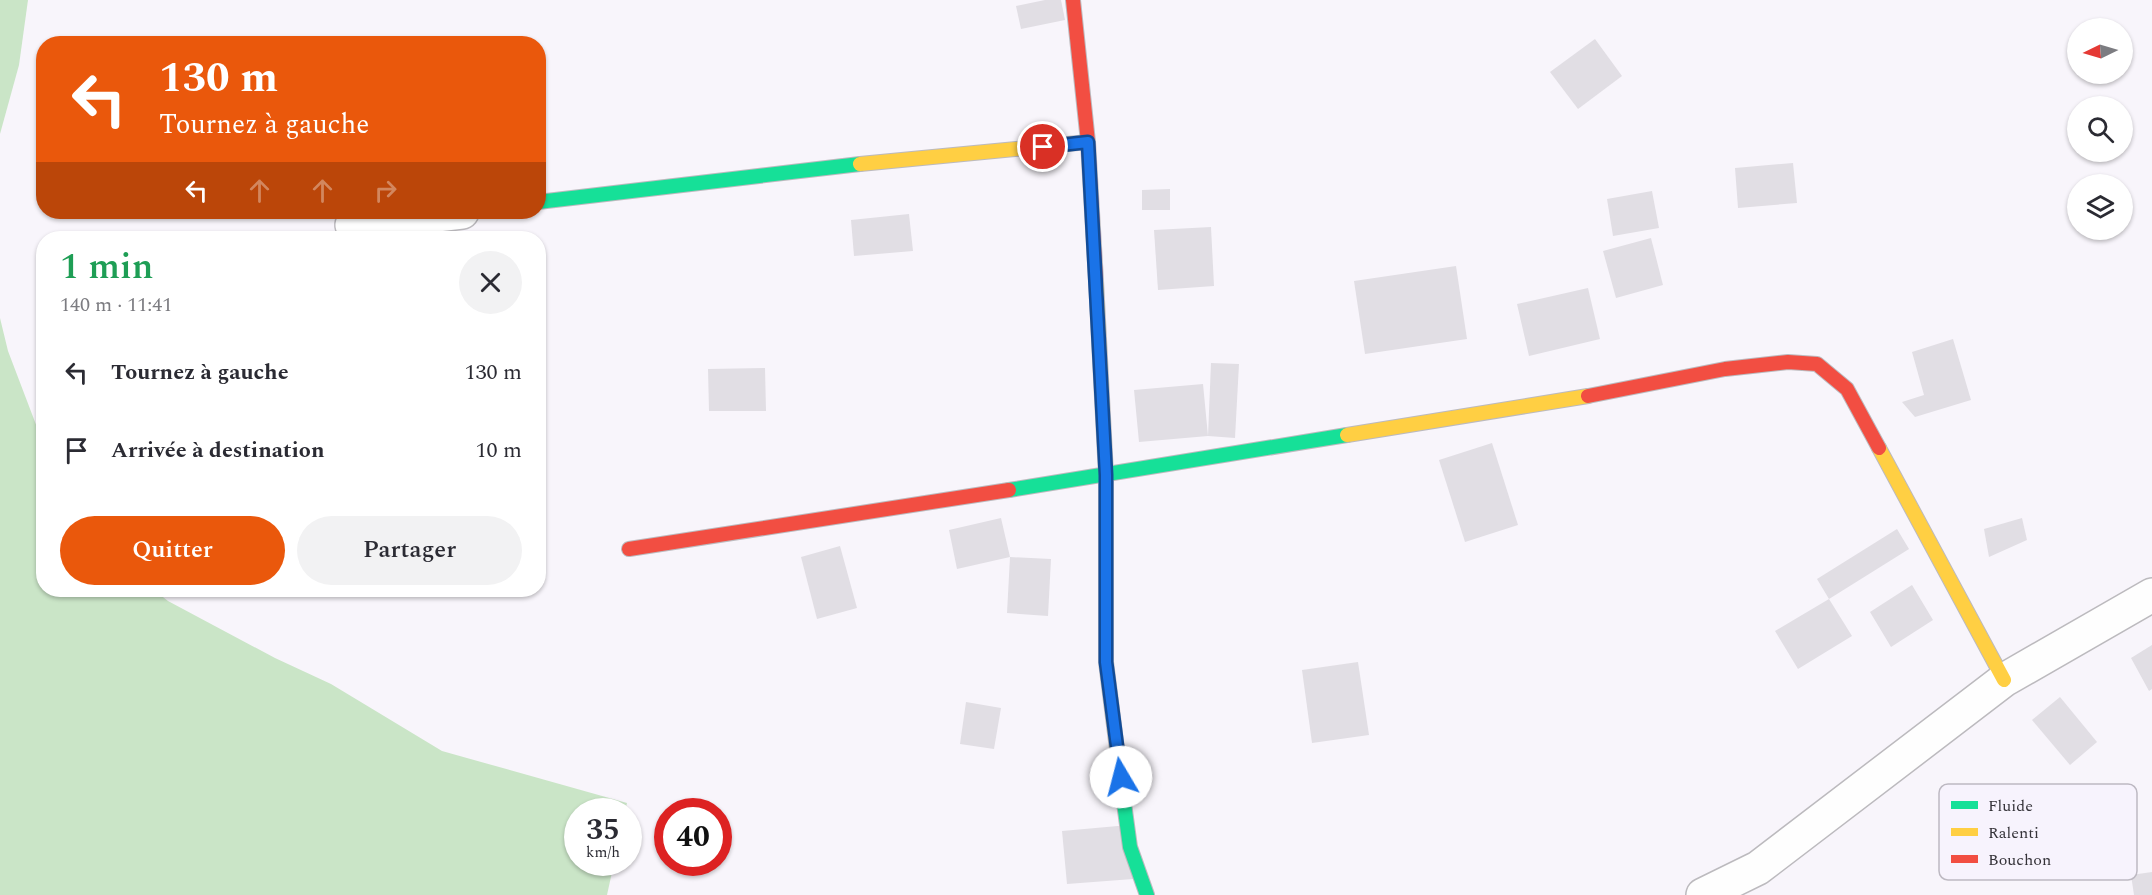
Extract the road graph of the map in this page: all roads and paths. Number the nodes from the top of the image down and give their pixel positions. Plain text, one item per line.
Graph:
1 (1073, 0) edge
2 (1088, 142) junction
3 (546, 201) edge
4 (403, 219) edge
5 (352, 225) dead end
6 (1106, 475) junction
7 (629, 549) dead end
8 (2152, 595) edge
9 (2004, 680) junction
10 (1147, 895) edge
11 (1703, 895) edge

1 - 2 street
2 - 3 street
2 - 6 street
4 - 5 street
6 - 7 street
6 - 9 street
6 - 10 street
8 - 9 street
9 - 11 street

